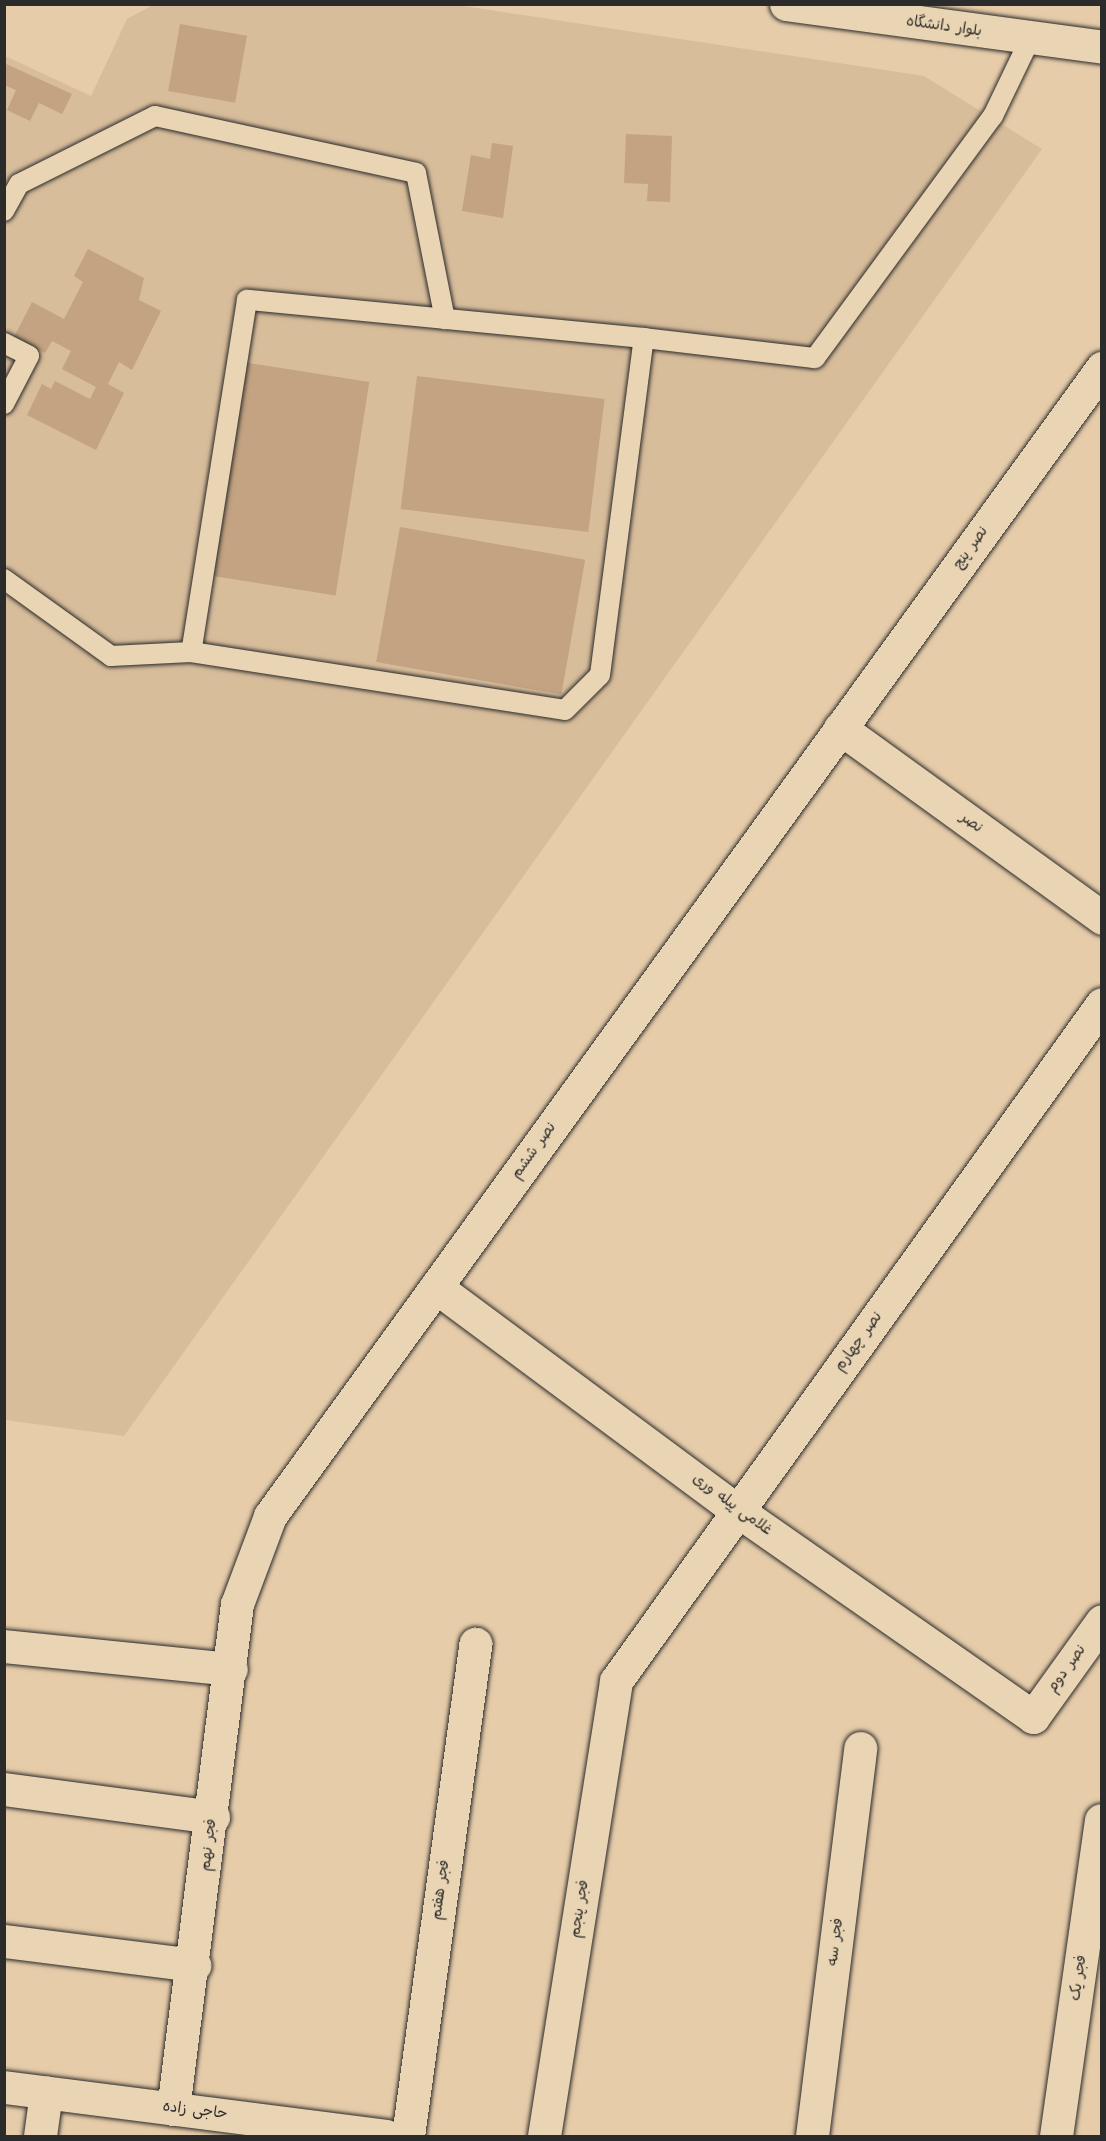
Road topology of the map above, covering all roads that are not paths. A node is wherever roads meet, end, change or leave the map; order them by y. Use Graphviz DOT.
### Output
graph roads {
  1 [pos="786,4"];
  2 [pos="1030,39"];
  3 [pos="1101,47"];
  4 [pos="4,211"];
  5 [pos="445,319"];
  6 [pos="644,338"];
  7 [pos="4,343"];
  8 [pos="1101,368"];
  9 [pos="4,405"];
  10 [pos="4,579"];
  11 [pos="191,652"];
  12 [pos="840,728"];
  13 [pos="1101,918"];
  14 [pos="1101,1004"];
  15 [pos="436,1287"];
  16 [pos="738,1511"];
  17 [pos="242,1580"];
  18 [pos="1101,1621"];
  19 [pos="475,1644"];
  20 [pos="4,1646"];
  21 [pos="231,1670"];
  22 [pos="616,1681"];
  23 [pos="1033,1718"];
  24 [pos="860,1748"];
  25 [pos="4,1789"];
  26 [pos="213,1817"];
  27 [pos="1101,1820"];
  28 [pos="4,1941"];
  29 [pos="194,1965"];
  30 [pos="4,2087"];
  31 [pos="46,2092"];
  32 [pos="172,2109"];
  33 [pos="301,2131"];
  34 [pos="40,2136"];
  35 [pos="386,2136"];
  36 [pos="408,2136"];
  37 [pos="544,2136"];
  38 [pos="812,2136"];
  39 [pos="1056,2136"];
  1 -- 2 [label="street, بلوار دانشگاه"];
  2 -- 3 [label="street, بلوار دانشگاه"];
  2 -- 6 [label="lane"];
  4 -- 5 [label="lane"];
  5 -- 6 [label="lane"];
  5 -- 11 [label="lane"];
  6 -- 11 [label="lane"];
  7 -- 9 [label="lane"];
  8 -- 12 [label="street, نصر پنج"];
  10 -- 11 [label="lane"];
  12 -- 13 [label="street, نصر"];
  12 -- 15 [label="street, نصر ششم"];
  14 -- 16 [label="street, نصر چهارم"];
  15 -- 16 [label="street, غلامی پیله وری"];
  15 -- 17 [label="street, نصر ششم"];
  16 -- 22 [label="street, نصر چهارم"];
  16 -- 23 [label="street, غلامی پیله وری"];
  17 -- 21 [label="street, فجر نهم"];
  18 -- 23 [label="street, نصر دوم"];
  19 -- 36 [label="street, فجر هفتم"];
  20 -- 21 [label="street"];
  21 -- 26 [label="street, فجر نهم"];
  22 -- 37 [label="street, فجر پنجم"];
  24 -- 38 [label="street, فجر سه"];
  25 -- 26 [label="street"];
  26 -- 29 [label="street, فجر نهم"];
  27 -- 39 [label="street, فجر یک"];
  28 -- 29 [label="street"];
  29 -- 32 [label="street, فجر نهم"];
  30 -- 31 [label="street, حاجی زاده"];
  31 -- 32 [label="street, حاجی زاده"];
  31 -- 34 [label="street"];
  32 -- 33 [label="street, حاجی زاده"];
  33 -- 35 [label="street, حاجی زاده"];
}
